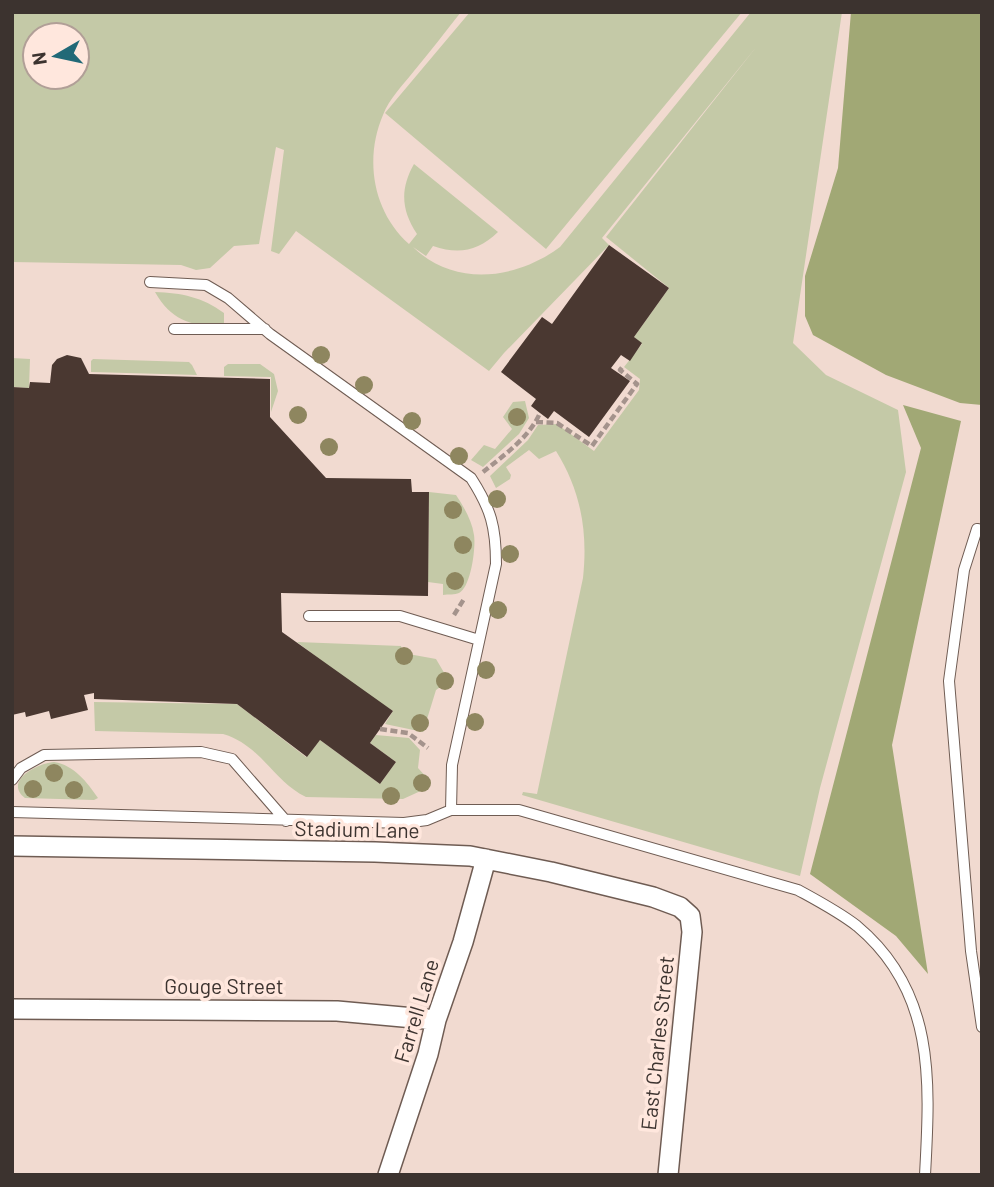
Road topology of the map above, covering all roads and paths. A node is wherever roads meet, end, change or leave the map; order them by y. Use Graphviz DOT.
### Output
graph roads {
  1 [pos="150,282"];
  2 [pos="174,329"];
  3 [pos="265,329"];
  4 [pos="624,365"];
  5 [pos="540,413"];
  6 [pos="536,422"];
  7 [pos="474,467"];
  8 [pos="483,473"];
  9 [pos="490,480"];
  10 [pos="982,530"];
  11 [pos="309,616"];
  12 [pos="479,640"];
  13 [pos="380,729"];
  14 [pos="428,748"];
  15 [pos="12,780"];
  16 [pos="451,810"];
  17 [pos="12,812"];
  18 [pos="286,821"];
  19 [pos="12,846"];
  20 [pos="486,859"];
  21 [pos="690,916"];
  22 [pos="12,1009"];
  23 [pos="436,1020"];
  24 [pos="982,1027"];
  25 [pos="388,1175"];
  26 [pos="668,1175"];
  27 [pos="925,1175"];
  1 -- 3 [label="lane"];
  2 -- 3 [label="lane"];
  3 -- 12 [label="lane"];
  4 -- 6 [label="path"];
  5 -- 6 [label="path"];
  6 -- 8 [label="path"];
  7 -- 8 [label="path"];
  8 -- 9 [label="path"];
  10 -- 24 [label="lane"];
  11 -- 12 [label="lane"];
  12 -- 16 [label="lane"];
  13 -- 14 [label="path"];
  15 -- 18 [label="lane"];
  16 -- 18 [label="lane"];
  16 -- 27 [label="lane"];
  17 -- 18 [label="lane"];
  19 -- 20 [label="street, Stadium Lane"];
  20 -- 21 [label="street, Stadium Lane"];
  20 -- 23 [label="street, Farrell Lane"];
  21 -- 26 [label="street, East Charles Street"];
  22 -- 23 [label="street, Gouge Street"];
  23 -- 25 [label="street, Farrell Lane"];
}
